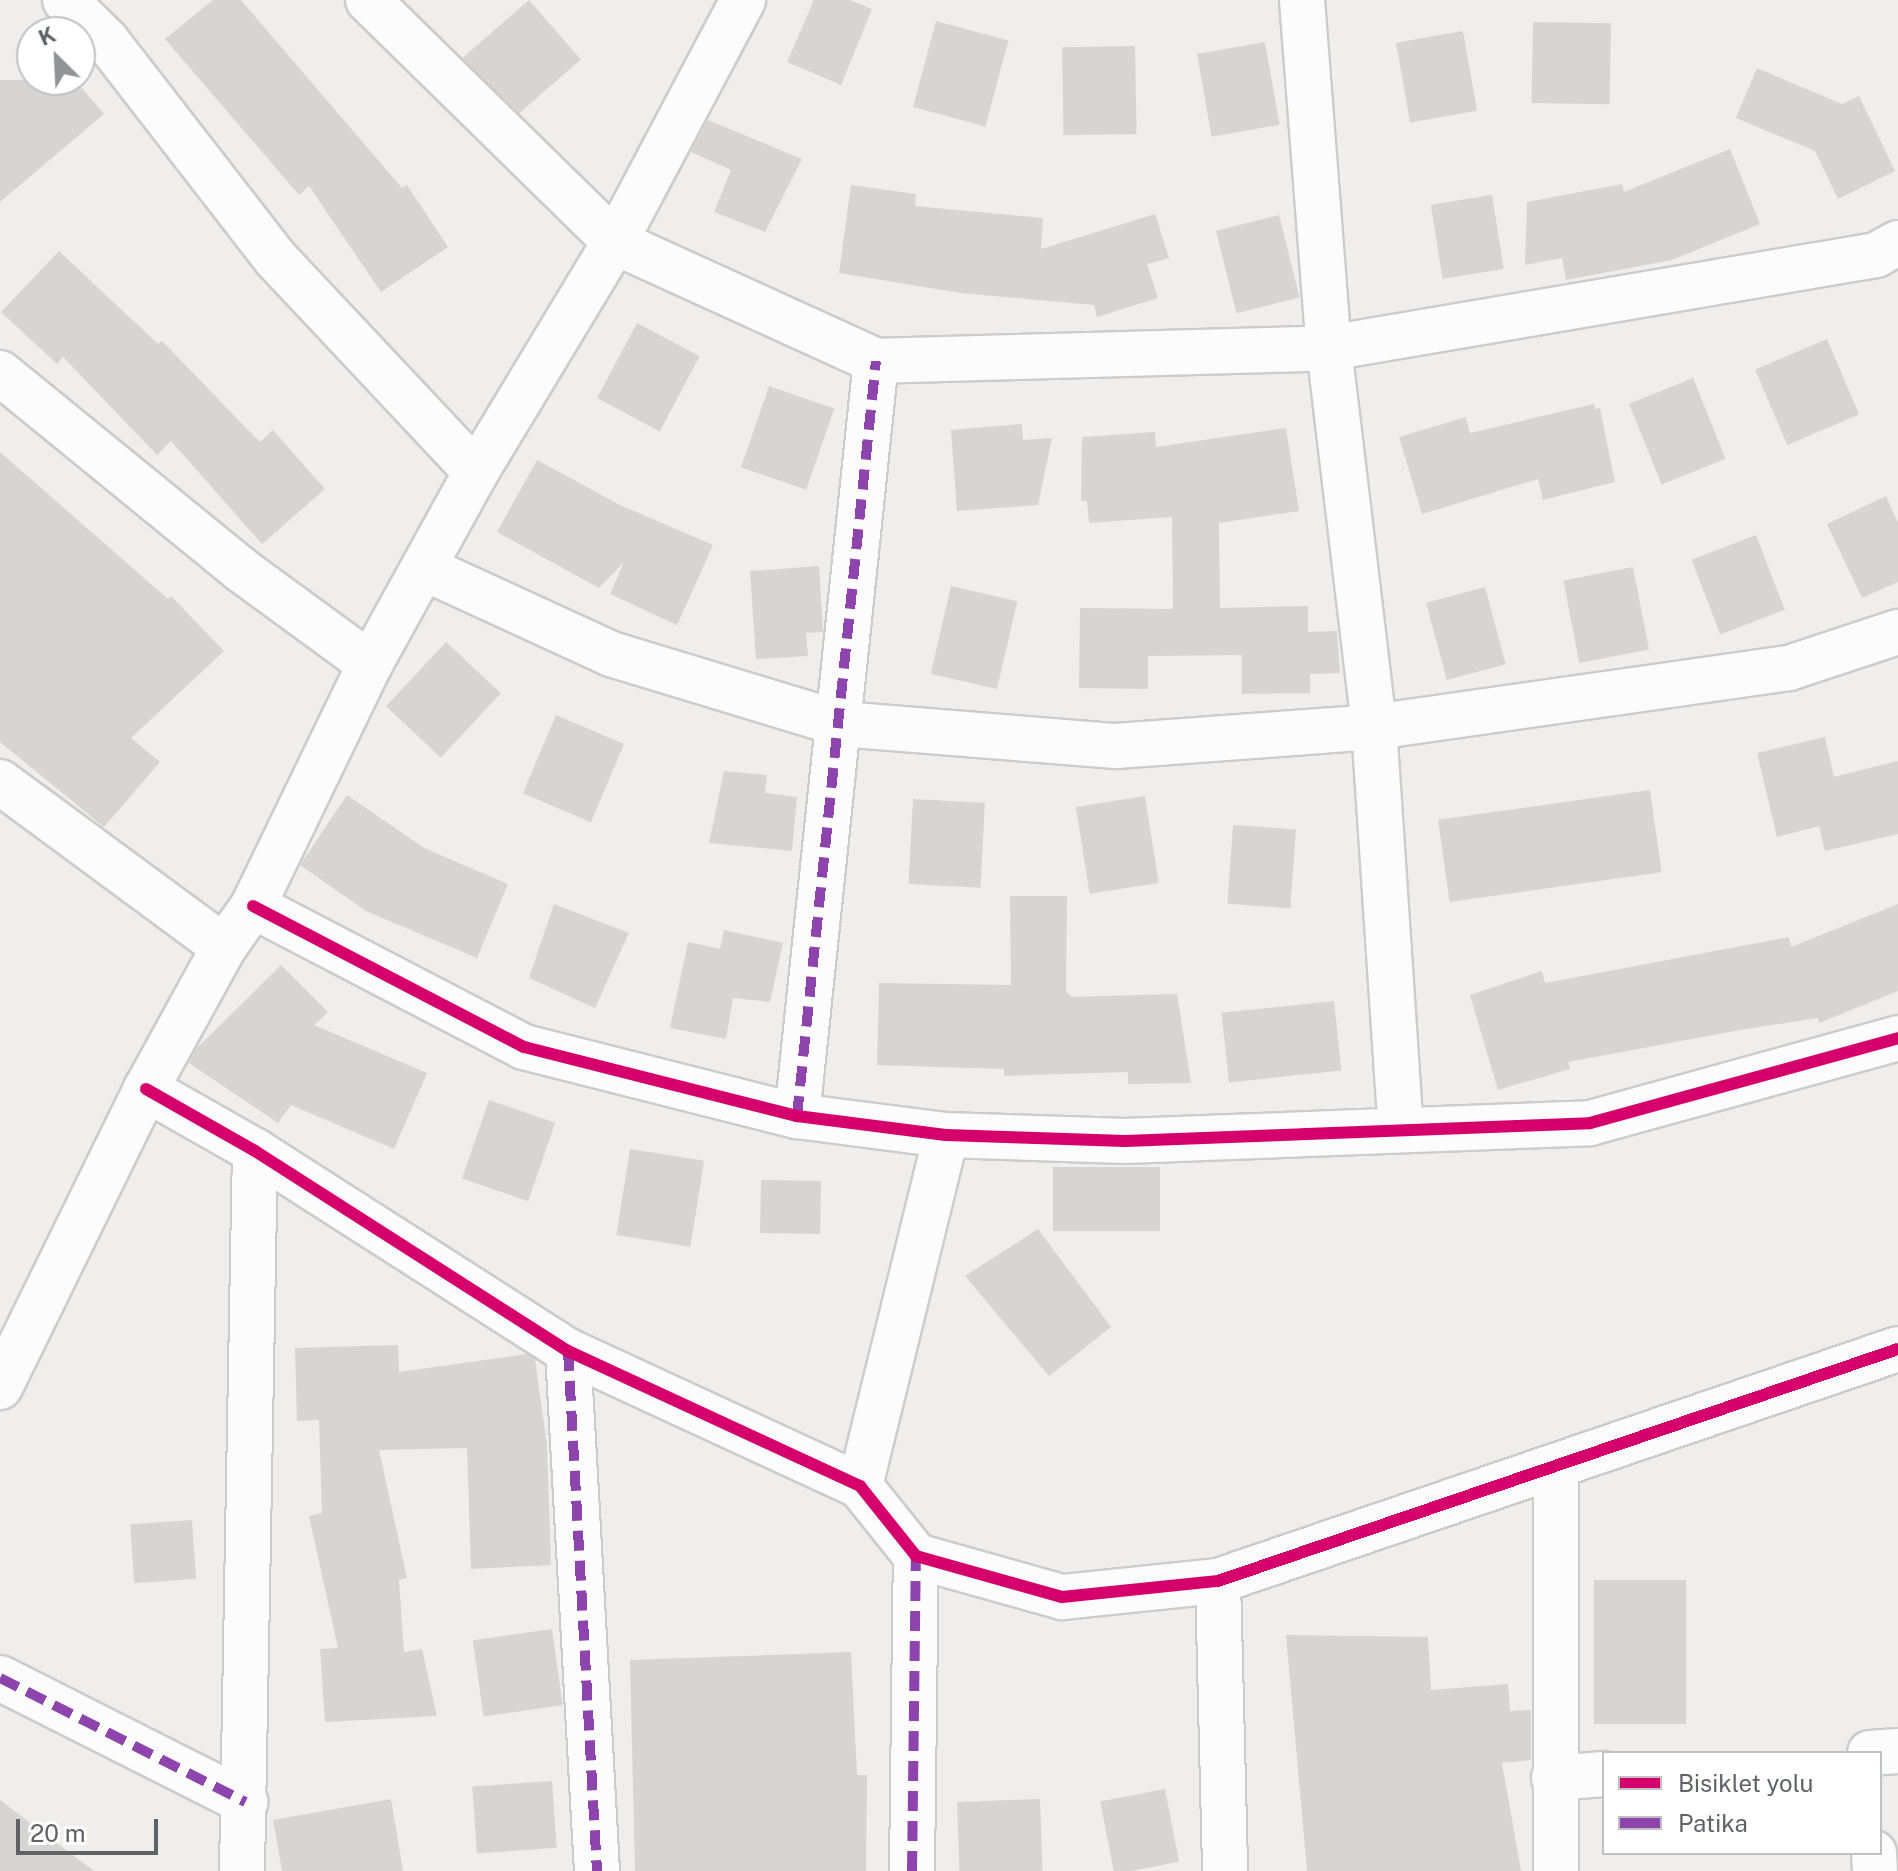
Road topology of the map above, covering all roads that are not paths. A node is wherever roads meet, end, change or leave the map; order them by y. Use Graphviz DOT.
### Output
graph roads {
  1 [pos="65,0"];
  2 [pos="368,0"];
  3 [pos="743,0"];
  4 [pos="1302,0"];
  5 [pos="615,242"];
  6 [pos="1898,243"];
  7 [pos="1329,348"];
  8 [pos="876,361"];
  9 [pos="0,373"];
  10 [pos="476,472"];
  11 [pos="424,568"];
  12 [pos="1898,632"];
  13 [pos="370,664"];
  14 [pos="841,724"];
  15 [pos="1374,727"];
  16 [pos="0,782"];
  17 [pos="253,906"];
  18 [pos="224,947"];
  19 [pos="1898,1038"];
  20 [pos="146,1089"];
  21 [pos="797,1116"];
  22 [pos="1401,1129"];
  23 [pos="946,1135"];
  24 [pos="255,1151"];
  25 [pos="1898,1349"];
  26 [pos="568,1351"];
  27 [pos="0,1387"];
  28 [pos="1556,1466"];
  29 [pos="860,1486"];
  30 [pos="916,1556"];
  31 [pos="1218,1581"];
  32 [pos="0,1678"];
  33 [pos="1602,1774"];
  34 [pos="1554,1778"];
  35 [pos="245,1802"];
  36 [pos="242,1871"];
  37 [pos="597,1871"];
  38 [pos="912,1871"];
  39 [pos="1225,1871"];
  40 [pos="1556,1871"];
  1 -- 10 [label="street"];
  2 -- 5 [label="street"];
  3 -- 5 [label="street"];
  4 -- 7 [label="street"];
  5 -- 8 [label="street"];
  5 -- 10 [label="street"];
  6 -- 7 [label="street"];
  7 -- 8 [label="street"];
  7 -- 15 [label="street"];
  8 -- 14 [label="street"];
  9 -- 13 [label="street"];
  10 -- 11 [label="street"];
  11 -- 13 [label="street"];
  11 -- 14 [label="street"];
  12 -- 15 [label="street"];
  13 -- 17 [label="street"];
  14 -- 15 [label="street"];
  14 -- 21 [label="street"];
  15 -- 22 [label="street"];
  16 -- 18 [label="street"];
  17 -- 18 [label="street"];
  17 -- 21 [label="street"];
  18 -- 20 [label="street"];
  19 -- 22 [label="street"];
  20 -- 24 [label="street"];
  20 -- 27 [label="street"];
  21 -- 23 [label="street"];
  22 -- 23 [label="street"];
  23 -- 29 [label="street"];
  24 -- 26 [label="street"];
  24 -- 35 [label="street"];
  25 -- 28 [label="street"];
  26 -- 29 [label="street"];
  26 -- 37 [label="street"];
  28 -- 31 [label="street"];
  28 -- 34 [label="street"];
  29 -- 30 [label="street"];
  30 -- 31 [label="street"];
  30 -- 38 [label="street"];
  31 -- 39 [label="street"];
  32 -- 35 [label="street"];
  33 -- 34 [label="street"];
  34 -- 40 [label="street"];
  35 -- 36 [label="street"];
}
